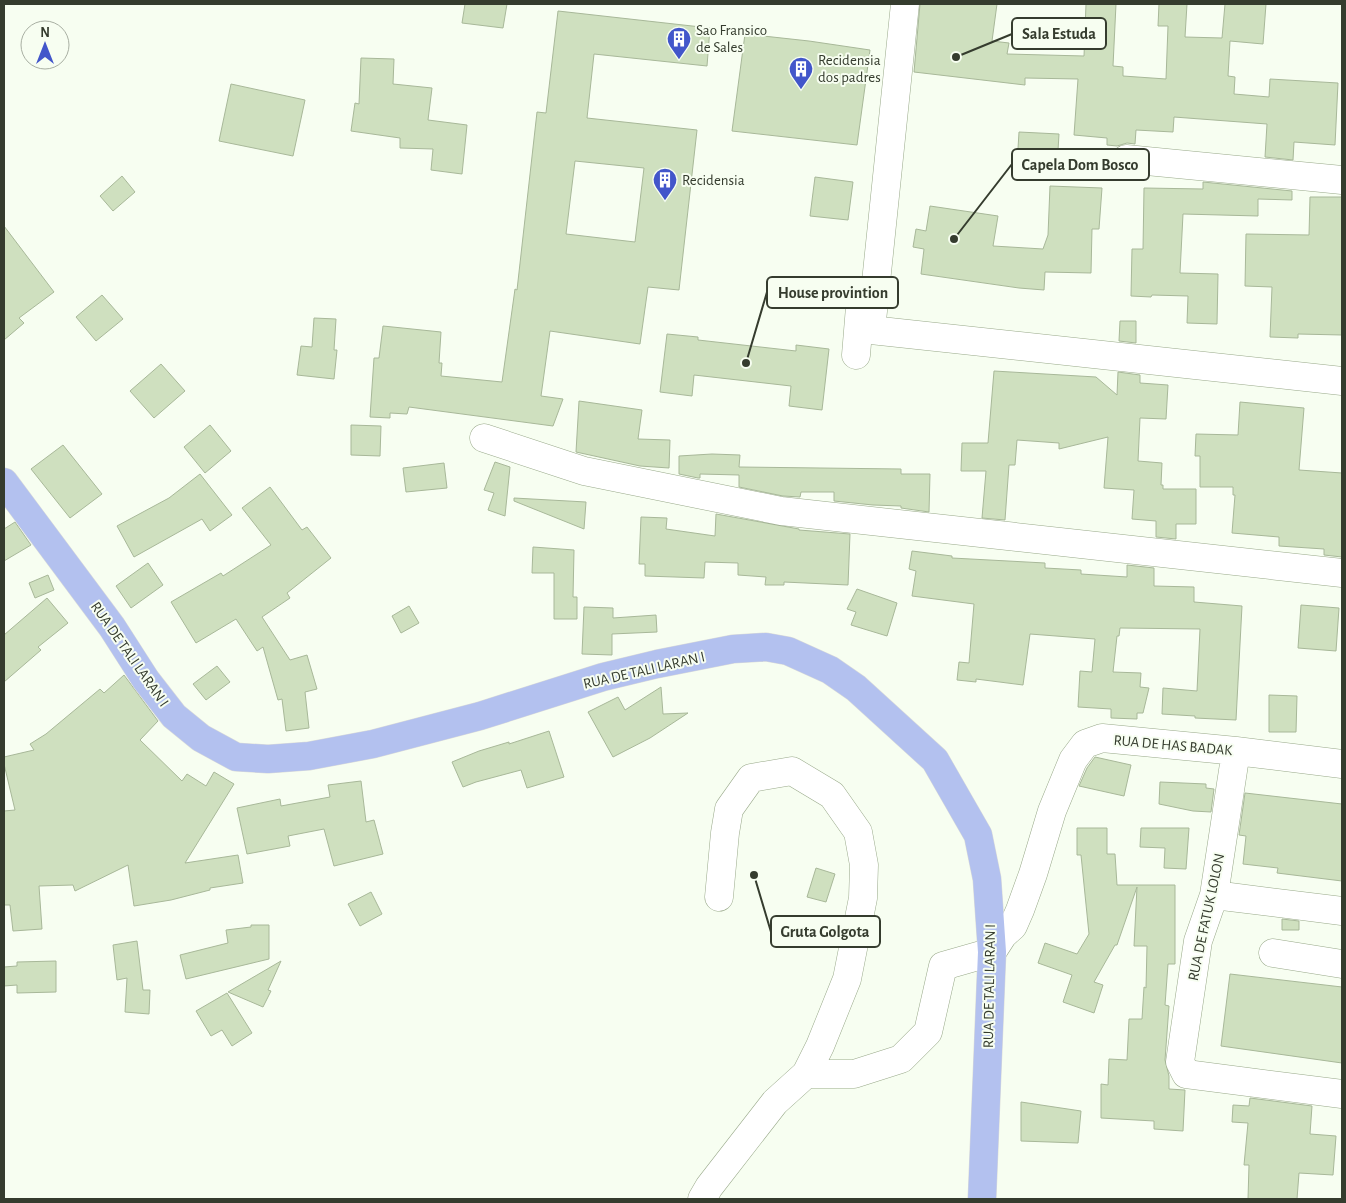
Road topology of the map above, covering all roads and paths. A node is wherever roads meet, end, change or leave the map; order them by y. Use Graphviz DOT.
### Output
graph roads {
  1 [pos="886,4"];
  2 [pos="905,4"];
  3 [pos="1126,159"];
  4 [pos="1342,180"];
  5 [pos="856,355"];
  6 [pos="1342,381"];
  7 [pos="484,438"];
  8 [pos="4,482"];
  9 [pos="1342,573"];
  10 [pos="1236,751"];
  11 [pos="1342,764"];
  12 [pos="1214,895"];
  13 [pos="719,897"];
  14 [pos="1342,911"];
  15 [pos="992,952"];
  16 [pos="1273,953"];
  17 [pos="1342,964"];
  18 [pos="806,1074"];
  19 [pos="1342,1094"];
  20 [pos="702,1199"];
  21 [pos="982,1199"];
  22 [pos="991,1199"];
  23 [pos="999,1199"];
  1 -- 5 [label="street"];
  2 -- 6 [label="street"];
  3 -- 4 [label="street"];
  7 -- 9 [label="street"];
  8 -- 15 [label="main road, RUA DE TALI LARAN I"];
  10 -- 11 [label="street, RUA DE HAS BADAK"];
  10 -- 12 [label="street, RUA DE FATUK LOLON"];
  10 -- 15 [label="street, RUA DE HAS BADAK"];
  12 -- 14 [label="street"];
  12 -- 19 [label="street, RUA DE FATUK LOLON"];
  13 -- 18 [label="street"];
  15 -- 18 [label="street"];
  15 -- 21 [label="main road, RUA DE TALI LARAN I"];
  16 -- 17 [label="street"];
  18 -- 20 [label="street"];
  22 -- 23 [label="street"];
}
